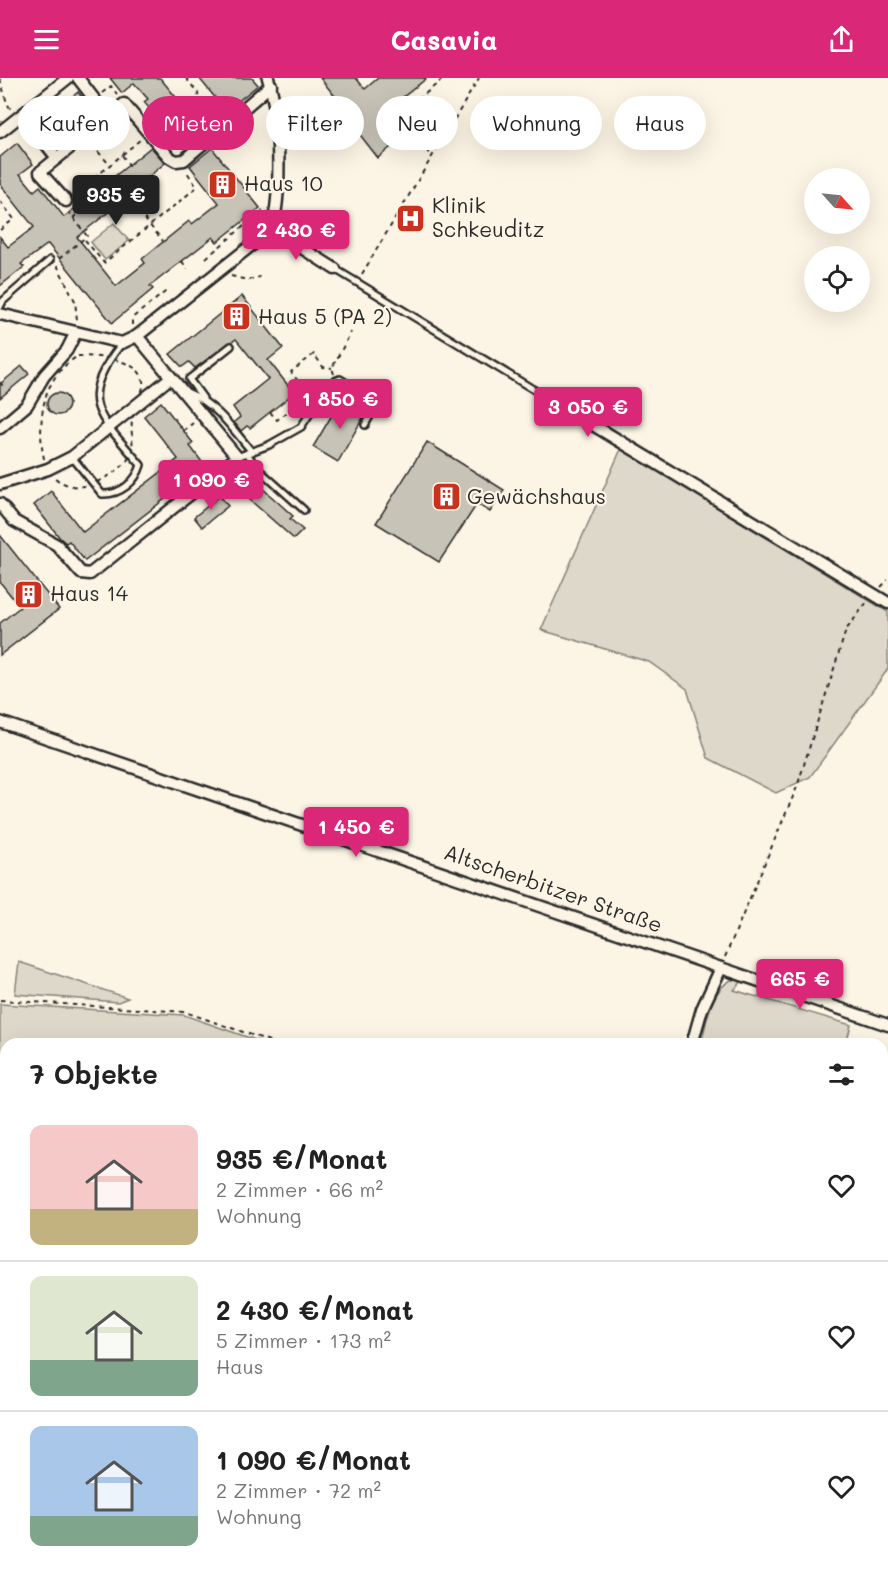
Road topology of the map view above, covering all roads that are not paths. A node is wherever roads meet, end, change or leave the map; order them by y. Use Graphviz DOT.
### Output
graph roads {
  1 [pos="68,78"];
  2 [pos="78,78"];
  3 [pos="270,81"];
  4 [pos="46,96"];
  5 [pos="92,96"];
  6 [pos="130,112"];
  7 [pos="18,118"];
  8 [pos="0,132"];
  9 [pos="50,150"];
  10 [pos="67,150"];
  11 [pos="57,158"];
  12 [pos="66,201"];
  13 [pos="272,230"];
  14 [pos="50,260"];
  15 [pos="335,269"];
  16 [pos="0,307"];
  17 [pos="0,314"];
  18 [pos="75,334"];
  19 [pos="130,339"];
  20 [pos="231,346"];
  21 [pos="170,378"];
  22 [pos="180,389"];
  23 [pos="204,399"];
  24 [pos="565,408"];
  25 [pos="365,424"];
  26 [pos="108,426"];
  27 [pos="0,428"];
  28 [pos="245,454"];
  29 [pos="72,457"];
  30 [pos="0,484"];
  31 [pos="0,504"];
  32 [pos="304,510"];
  33 [pos="888,603"];
  34 [pos="0,722"];
  35 [pos="721,968"];
  36 [pos="888,1024"];
  37 [pos="694,1038"];
  1 -- 4 [label="street"];
  2 -- 5 [label="street"];
  3 -- 6 [label="street"];
  3 -- 13 [label="street"];
  7 -- 8 [label="street"];
  9 -- 11 [label="street"];
  10 -- 11 [label="street"];
  11 -- 12 [label="street"];
  13 -- 15 [label="street"];
  13 -- 19 [label="street"];
  14 -- 16 [label="lane"];
  15 -- 24 [label="lane"];
  17 -- 18 [label="street"];
  18 -- 19 [label="street"];
  18 -- 27 [label="street"];
  19 -- 21 [label="street"];
  19 -- 26 [label="lane"];
  20 -- 23 [label="lane"];
  21 -- 22 [label="street"];
  21 -- 26 [label="street"];
  22 -- 23 [label="lane"];
  22 -- 28 [label="street"];
  23 -- 28 [label="lane"];
  24 -- 33 [label="street"];
  25 -- 28 [label="lane"];
  26 -- 29 [label="street"];
  26 -- 29 [label="lane"];
  28 -- 31 [label="street"];
  28 -- 32 [label="lane"];
  29 -- 30 [label="street"];
  34 -- 35 [label="street, Altscherbitzer Straße"];
  35 -- 36 [label="street, Altscherbitzer Straße"];
  35 -- 37 [label="street"];
}
